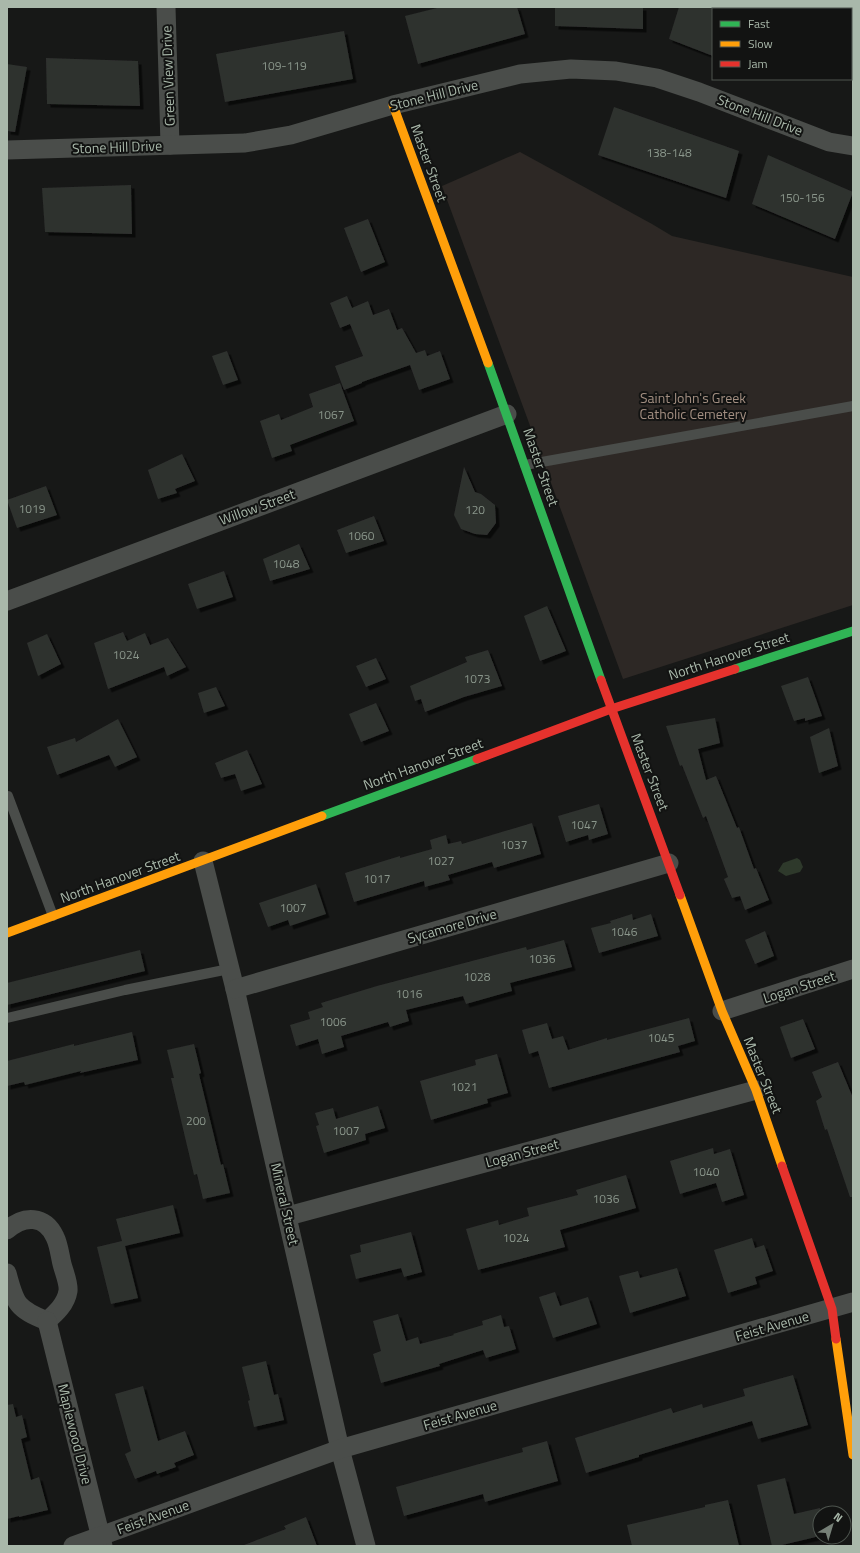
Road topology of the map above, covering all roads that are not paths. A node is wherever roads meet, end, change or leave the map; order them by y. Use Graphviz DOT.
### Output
graph roads {
  1 [pos="166,7"];
  2 [pos="393,105"];
  3 [pos="170,145"];
  4 [pos="853,146"];
  5 [pos="7,150"];
  6 [pos="853,406"];
  7 [pos="507,414"];
  8 [pos="525,465"];
  9 [pos="7,601"];
  10 [pos="853,631"];
  11 [pos="611,709"];
  12 [pos="7,796"];
  13 [pos="203,861"];
  14 [pos="669,863"];
  15 [pos="53,916"];
  16 [pos="7,933"];
  17 [pos="229,969"];
  18 [pos="853,969"];
  19 [pos="235,988"];
  20 [pos="722,1011"];
  21 [pos="7,1018"];
  22 [pos="756,1090"];
  23 [pos="288,1216"];
  24 [pos="7,1230"];
  25 [pos="7,1273"];
  26 [pos="853,1302"];
  27 [pos="832,1309"];
  28 [pos="47,1321"];
  29 [pos="340,1449"];
  30 [pos="853,1455"];
  31 [pos="102,1541"];
  32 [pos="73,1546"];
  33 [pos="366,1546"];
  1 -- 3 [label="street, Green View Drive"];
  2 -- 3 [label="street, Stone Hill Drive"];
  2 -- 4 [label="street, Stone Hill Drive"];
  2 -- 7 [label="street, Master Street"];
  3 -- 5 [label="street, Stone Hill Drive"];
  6 -- 8 [label="lane"];
  7 -- 8 [label="street, Master Street"];
  7 -- 9 [label="street, Willow Street"];
  8 -- 11 [label="street, Master Street"];
  10 -- 11 [label="street, North Hanover Street"];
  11 -- 13 [label="street, North Hanover Street"];
  11 -- 14 [label="street, Master Street"];
  12 -- 15 [label="lane"];
  13 -- 15 [label="street, North Hanover Street"];
  13 -- 17 [label="street, Mineral Street"];
  14 -- 19 [label="street, Sycamore Drive"];
  14 -- 20 [label="street, Master Street"];
  15 -- 16 [label="street, North Hanover Street"];
  17 -- 19 [label="street, Mineral Street"];
  17 -- 21 [label="lane"];
  18 -- 20 [label="street, Logan Street"];
  19 -- 23 [label="street, Mineral Street"];
  20 -- 22 [label="street, Master Street"];
  22 -- 23 [label="street, Logan Street"];
  22 -- 27 [label="street, Master Street"];
  23 -- 29 [label="street, Mineral Street"];
  24 -- 28 [label="street"];
  25 -- 28 [label="street"];
  26 -- 27 [label="street, Feist Avenue"];
  27 -- 29 [label="street, Feist Avenue"];
  27 -- 30 [label="street, Master Street"];
  28 -- 31 [label="street, Maplewood Drive"];
  29 -- 31 [label="street, Feist Avenue"];
  29 -- 33 [label="street, Mineral Street"];
  31 -- 32 [label="street, Feist Avenue"];
}
